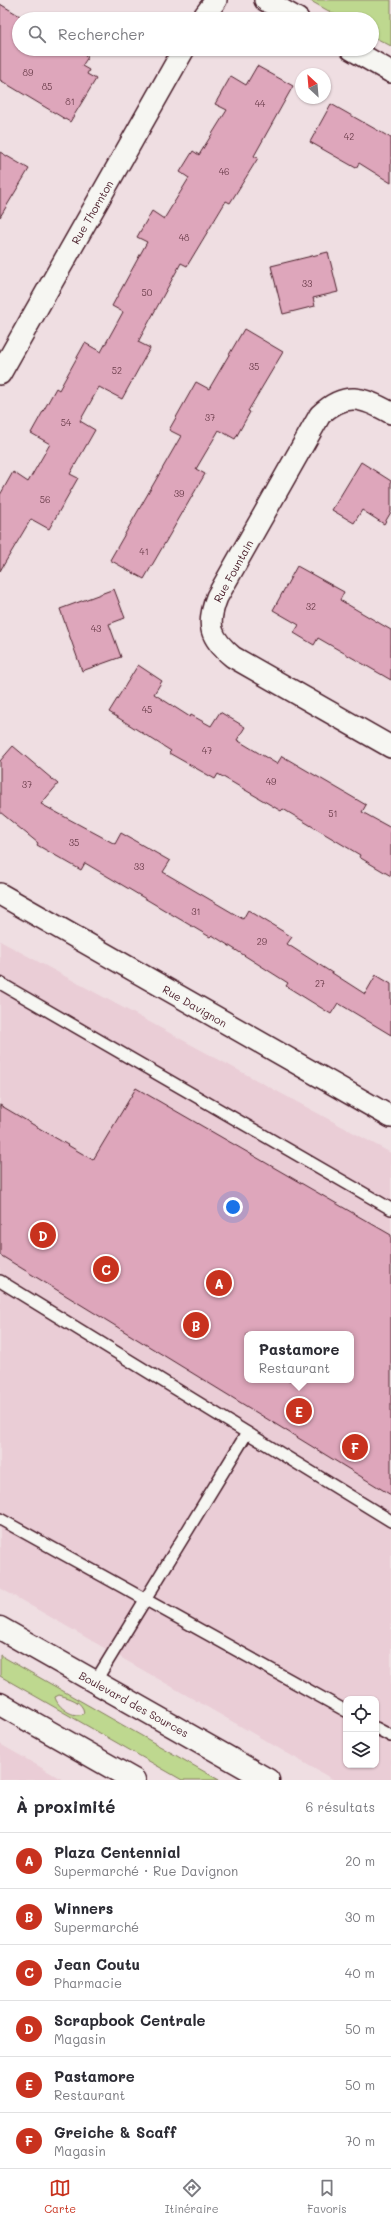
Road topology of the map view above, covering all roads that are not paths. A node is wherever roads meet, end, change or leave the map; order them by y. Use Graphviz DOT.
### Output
graph roads {
  1 [pos="216,0"];
  2 [pos="265,0"];
  3 [pos="207,12"];
  4 [pos="286,12"];
  5 [pos="180,56"];
  6 [pos="363,56"];
  7 [pos="391,72"];
  8 [pos="0,374"];
  9 [pos="391,413"];
  10 [pos="391,747"];
  11 [pos="0,894"];
  12 [pos="0,983"];
  13 [pos="391,1117"];
  14 [pos="391,1210"];
  15 [pos="0,1281"];
  16 [pos="247,1433"];
  17 [pos="0,1519"];
  18 [pos="391,1521"];
  19 [pos="144,1599"];
  20 [pos="0,1628"];
  21 [pos="95,1682"];
  22 [pos="0,1704"];
  23 [pos="343,1709"];
  24 [pos="379,1730"];
  25 [pos="391,1736"];
  26 [pos="134,1780"];
  27 [pos="268,1780"];
  1 -- 3 [label="street"];
  2 -- 4 [label="street"];
  5 -- 8 [label="street, Rue Thornton"];
  6 -- 7 [label="street"];
  9 -- 10 [label="street, Rue Fountain"];
  11 -- 13 [label="street, Rue Davignon"];
  12 -- 14 [label="lane"];
  15 -- 16 [label="lane"];
  16 -- 18 [label="lane"];
  16 -- 19 [label="lane"];
  17 -- 19 [label="lane"];
  19 -- 21 [label="lane"];
  19 -- 23 [label="lane"];
  20 -- 21 [label="main road, Boulevard des Sources"];
  21 -- 27 [label="main road, Boulevard des Sources"];
  22 -- 26 [label="main road"];
  24 -- 25 [label="lane"];
}
